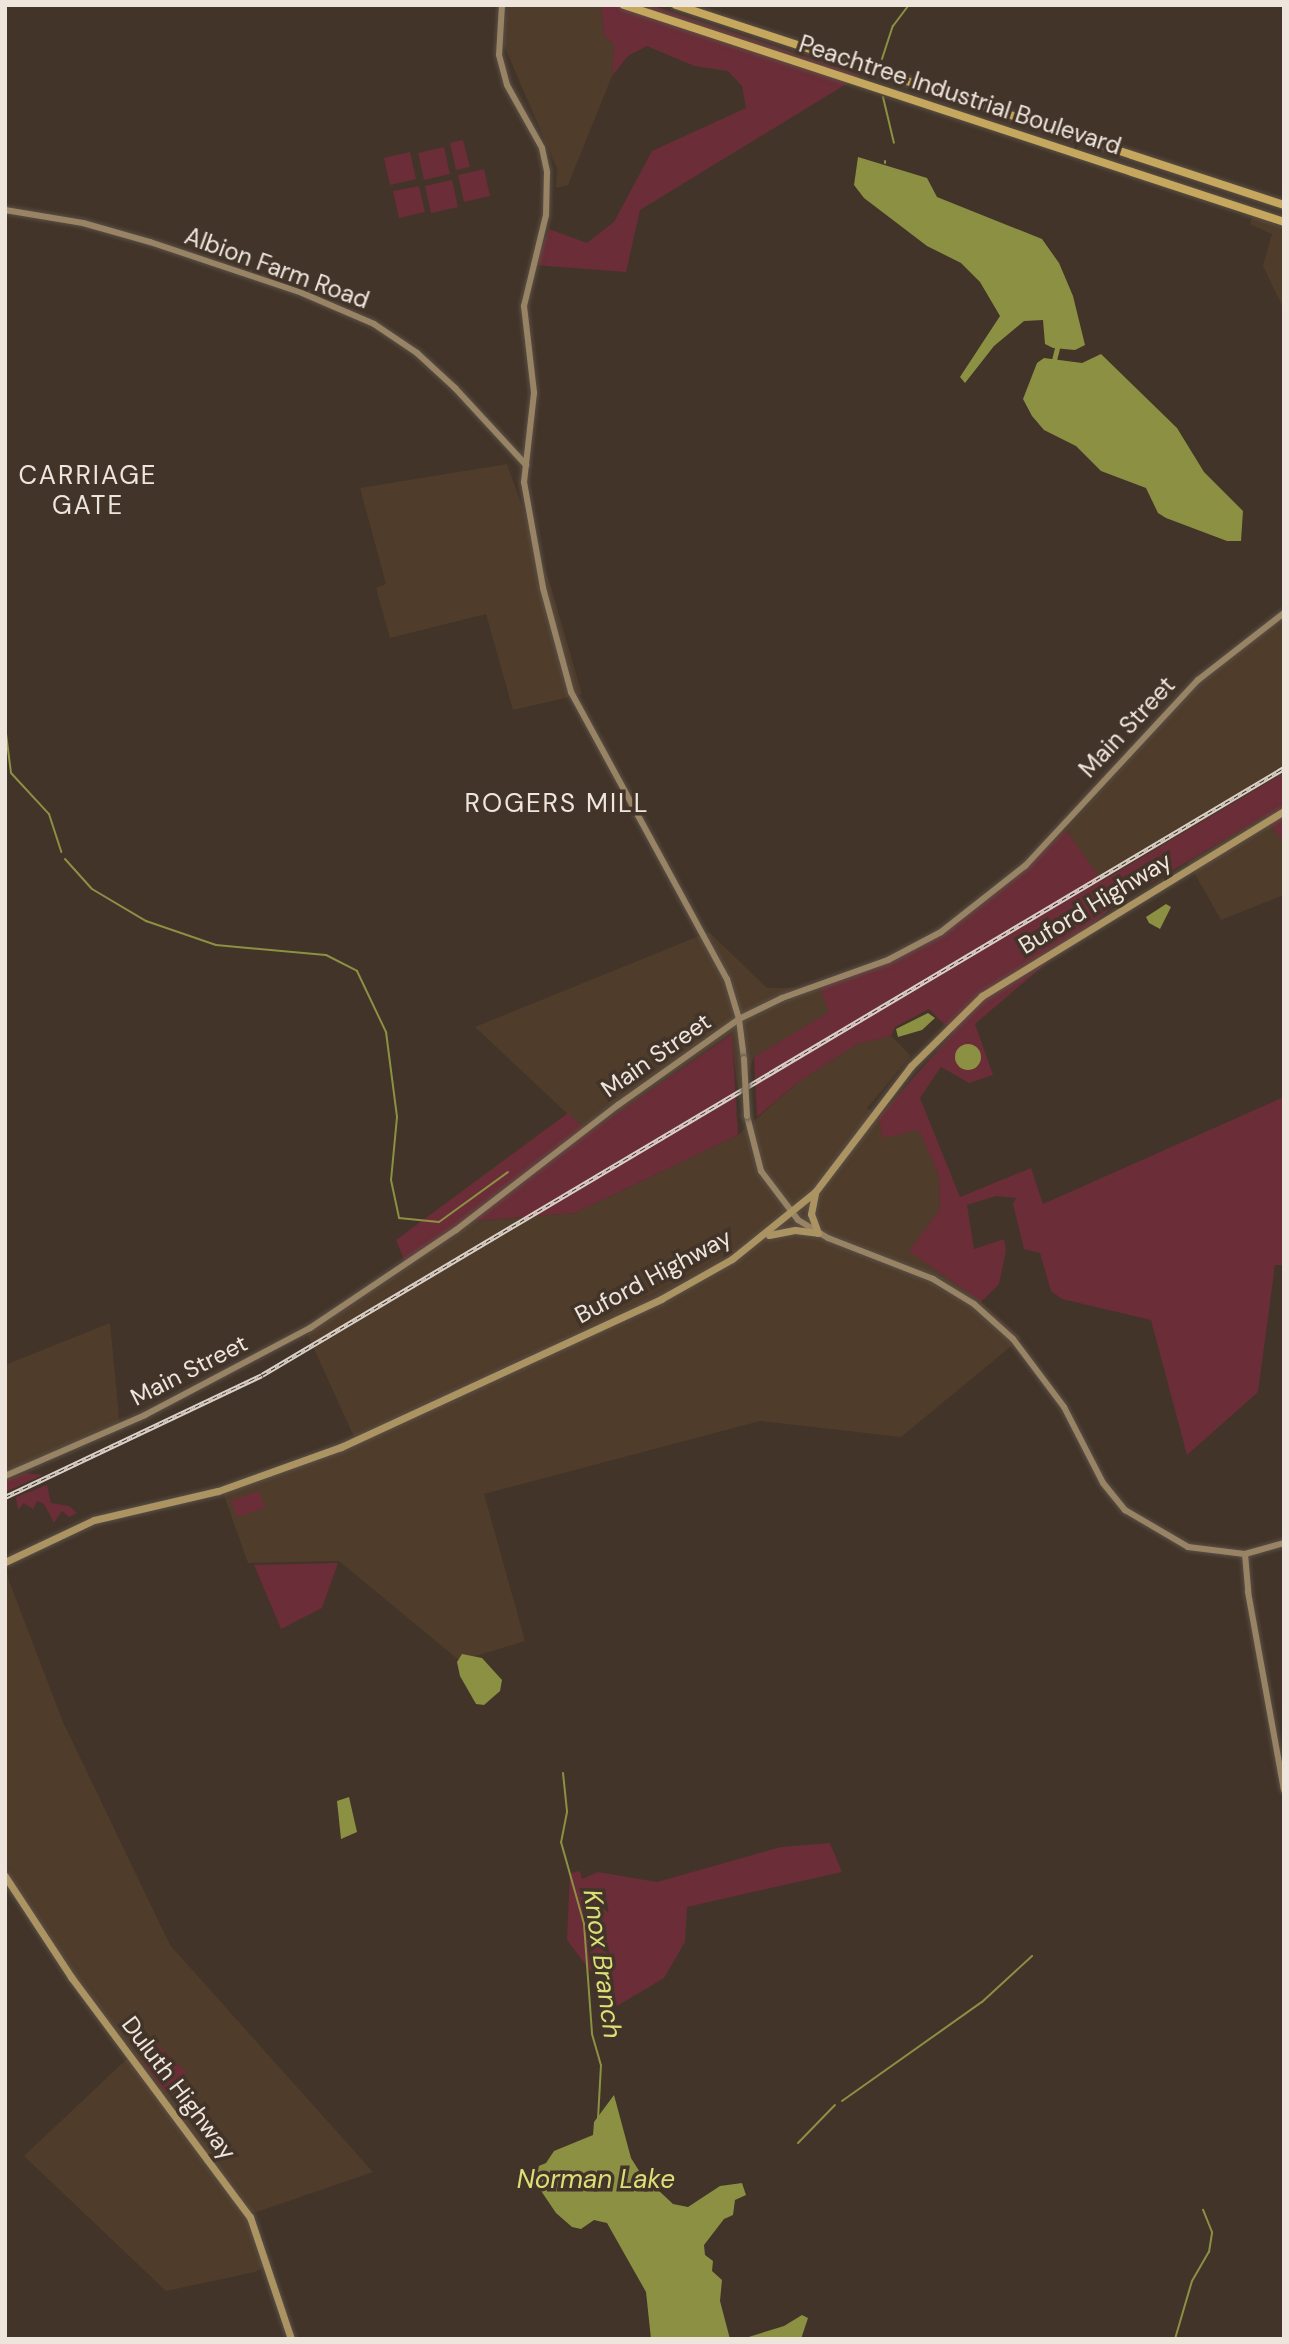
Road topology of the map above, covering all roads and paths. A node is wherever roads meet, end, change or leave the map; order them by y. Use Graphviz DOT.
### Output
graph roads {
  1 [pos="502,5"];
  2 [pos="624,5"];
  3 [pos="676,5"];
  4 [pos="1284,205"];
  5 [pos="5,210"];
  6 [pos="1284,222"];
  7 [pos="526,466"];
  8 [pos="1284,613"];
  9 [pos="1284,811"];
  10 [pos="739,1019"];
  11 [pos="815,1192"];
  12 [pos="791,1213"];
  13 [pos="818,1233"];
  14 [pos="762,1237"];
  15 [pos="5,1476"];
  16 [pos="1284,1543"];
  17 [pos="1245,1554"];
  18 [pos="5,1562"];
  19 [pos="1284,1790"];
  20 [pos="5,1876"];
  21 [pos="291,2339"];
  1 -- 7 [label="street"];
  2 -- 6 [label="highway, Peachtree Industrial Boulevard"];
  3 -- 4 [label="highway, Peachtree Industrial Boulevard"];
  5 -- 7 [label="street, Albion Farm Road"];
  7 -- 10 [label="street"];
  8 -- 10 [label="street, Main Street"];
  9 -- 11 [label="main road, Buford Highway"];
  10 -- 12 [label="street, bridge"];
  10 -- 15 [label="street, Main Street"];
  11 -- 12 [label="main road, Buford Highway"];
  11 -- 13 [label="main road"];
  12 -- 13 [label="street"];
  12 -- 14 [label="main road, Buford Highway"];
  13 -- 14 [label="main road"];
  13 -- 17 [label="street"];
  14 -- 18 [label="main road, Buford Highway"];
  16 -- 17 [label="street"];
  17 -- 19 [label="street"];
  20 -- 21 [label="main road, Duluth Highway"];
}
